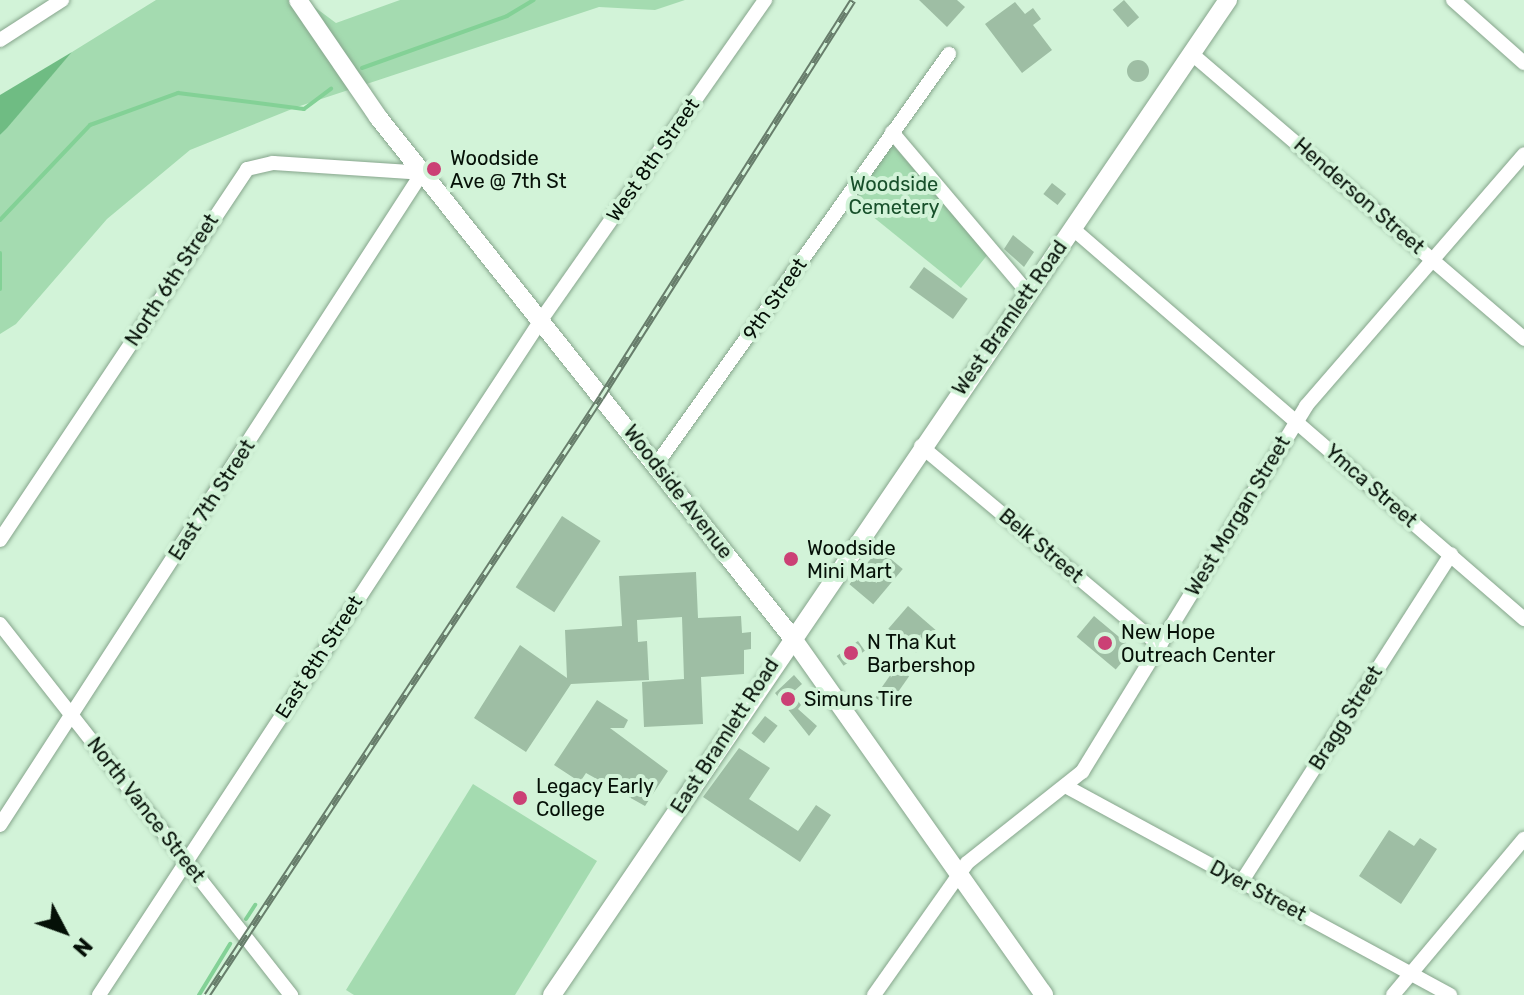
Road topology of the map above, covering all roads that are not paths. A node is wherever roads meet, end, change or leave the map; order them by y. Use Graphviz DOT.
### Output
graph roads {
  1 [pos="62,0"];
  2 [pos="298,0"];
  3 [pos="765,0"];
  4 [pos="1228,0"];
  5 [pos="1453,0"];
  6 [pos="0,40"];
  7 [pos="949,54"];
  8 [pos="1192,54"];
  9 [pos="1524,63"];
  10 [pos="892,132"];
  11 [pos="1524,154"];
  12 [pos="422,173"];
  13 [pos="1072,228"];
  14 [pos="1432,259"];
  15 [pos="1028,293"];
  16 [pos="541,320"];
  17 [pos="1524,339"];
  18 [pos="1296,422"];
  19 [pos="921,446"];
  20 [pos="656,465"];
  21 [pos="0,540"];
  22 [pos="1451,554"];
  23 [pos="1524,619"];
  24 [pos="0,624"];
  25 [pos="791,636"];
  26 [pos="1160,646"];
  27 [pos="72,716"];
  28 [pos="1067,787"];
  29 [pos="0,825"];
  30 [pos="1524,839"];
  31 [pos="185,860"];
  32 [pos="959,876"];
  33 [pos="1242,881"];
  34 [pos="1411,974"];
  35 [pos="99,995"];
  36 [pos="291,995"];
  37 [pos="552,995"];
  38 [pos="874,995"];
  39 [pos="1044,995"];
  40 [pos="1393,995"];
  41 [pos="1450,995"];
  1 -- 6 [label="street"];
  2 -- 12 [label="street, Woodside Avenue"];
  3 -- 16 [label="street, West 8th Street"];
  4 -- 8 [label="street, West Bramlett Road"];
  5 -- 9 [label="street"];
  7 -- 10 [label="street, 9th Street"];
  8 -- 13 [label="street, West Bramlett Road"];
  8 -- 14 [label="street, Henderson Street"];
  10 -- 15 [label="street"];
  10 -- 20 [label="street, 9th Street"];
  11 -- 14 [label="street, West Morgan Street"];
  12 -- 16 [label="street, Woodside Avenue"];
  12 -- 21 [label="street, North 6th Street"];
  12 -- 27 [label="street, East 7th Street"];
  13 -- 15 [label="street, West Bramlett Road"];
  13 -- 18 [label="street, Ymca Street"];
  14 -- 17 [label="street, Henderson Street"];
  14 -- 18 [label="street, West Morgan Street"];
  15 -- 19 [label="street, West Bramlett Road"];
  16 -- 20 [label="street, Woodside Avenue"];
  16 -- 31 [label="street, East 8th Street"];
  18 -- 22 [label="street, Ymca Street"];
  18 -- 26 [label="street, West Morgan Street"];
  19 -- 25 [label="street, West Bramlett Road"];
  19 -- 26 [label="street, Belk Street"];
  20 -- 25 [label="street, Woodside Avenue"];
  22 -- 23 [label="street, Ymca Street"];
  22 -- 33 [label="street, Bragg Street"];
  24 -- 27 [label="street, North Vance Street"];
  25 -- 32 [label="street, Woodside Avenue"];
  25 -- 37 [label="street, East Bramlett Road"];
  26 -- 28 [label="street, West Morgan Street"];
  27 -- 29 [label="street, East 7th Street"];
  27 -- 31 [label="street, North Vance Street"];
  28 -- 32 [label="street, West Morgan Street"];
  28 -- 33 [label="street, Dyer Street"];
  30 -- 34 [label="street"];
  31 -- 35 [label="street, East 8th Street"];
  31 -- 36 [label="street, North Vance Street"];
  32 -- 38 [label="street, West Morgan Street"];
  32 -- 39 [label="street, Woodside Avenue"];
  33 -- 34 [label="street, Dyer Street"];
  34 -- 40 [label="street"];
  34 -- 41 [label="street, Dyer Street"];
}
